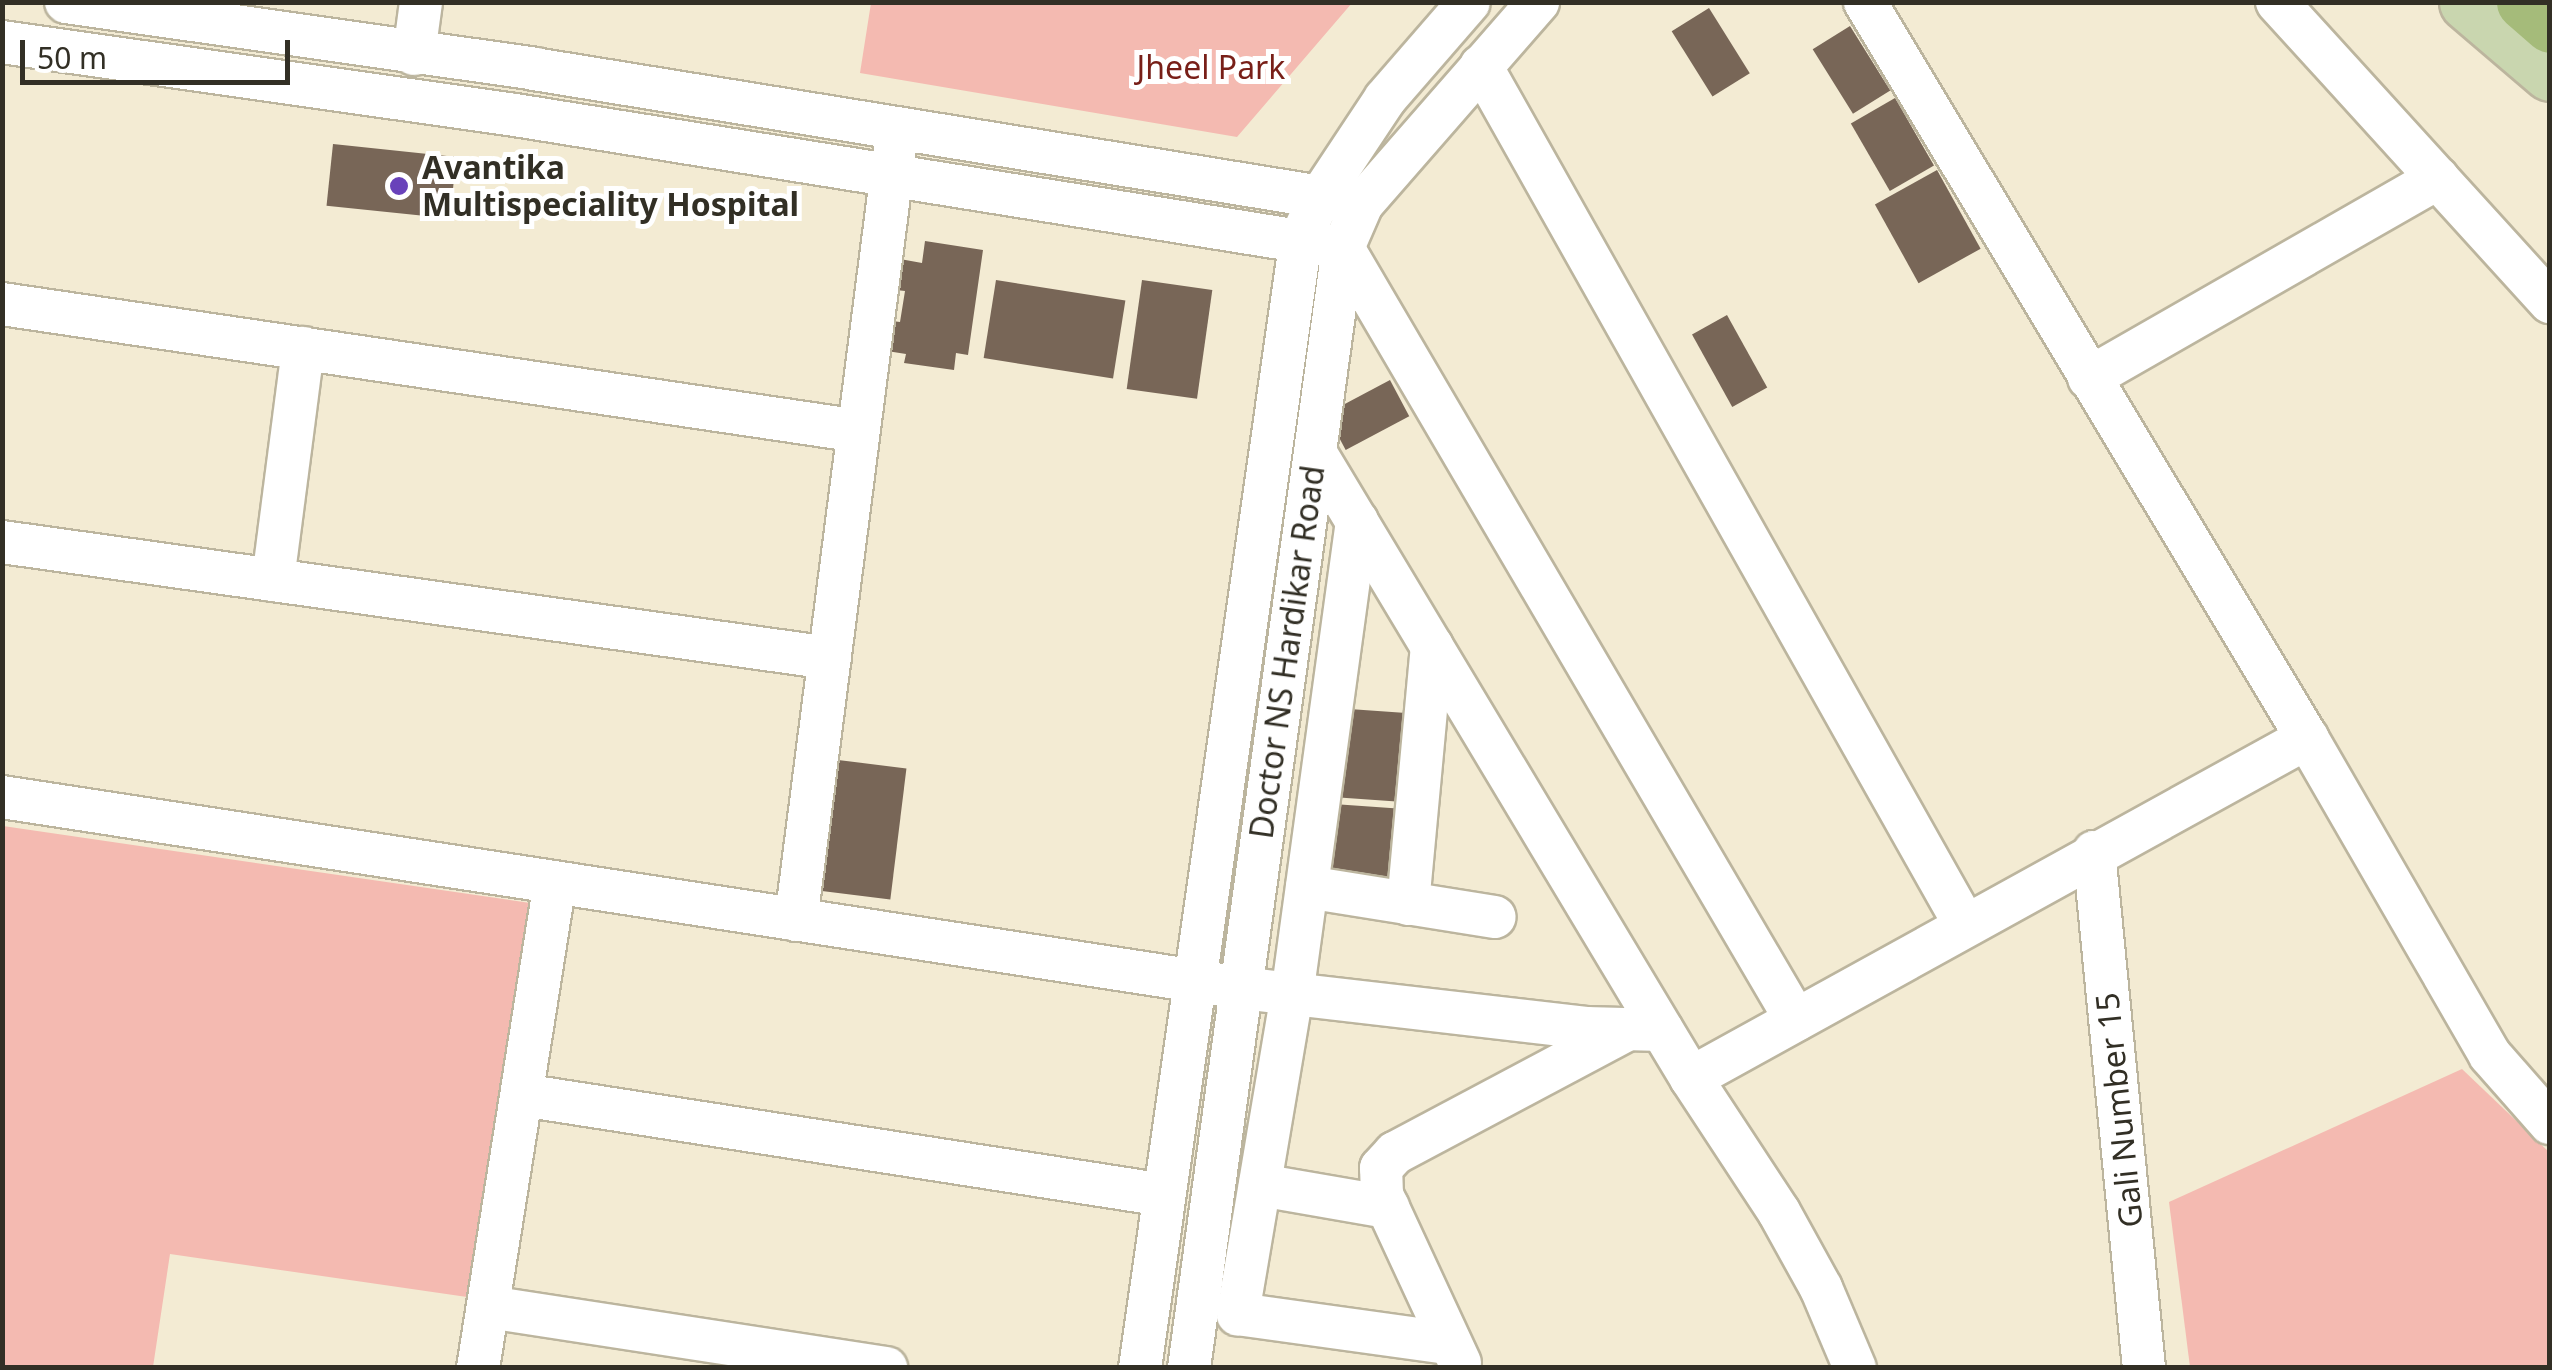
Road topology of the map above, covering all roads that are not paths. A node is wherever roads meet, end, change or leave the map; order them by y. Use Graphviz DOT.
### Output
graph roads {
  1 [pos="66,2"];
  2 [pos="421,2"];
  3 [pos="1468,2"];
  4 [pos="1538,2"];
  5 [pos="1865,2"];
  6 [pos="2278,2"];
  7 [pos="2467,2"];
  8 [pos="2524,2"];
  9 [pos="331,22"];
  10 [pos="2550,25"];
  11 [pos="2,42"];
  12 [pos="414,54"];
  13 [pos="1481,66"];
  14 [pos="2550,73"];
  15 [pos="322,88"];
  16 [pos="898,128"];
  17 [pos="892,174"];
  18 [pos="2438,178"];
  19 [pos="1320,197"];
  20 [pos="1362,204"];
  21 [pos="1301,238"];
  22 [pos="1343,248"];
  23 [pos="2550,302"];
  24 [pos="2,304"];
  25 [pos="303,348"];
  26 [pos="2089,378"];
  27 [pos="859,431"];
  28 [pos="1315,452"];
  29 [pos="1357,521"];
  30 [pos="2,542"];
  31 [pos="273,580"];
  32 [pos="1432,646"];
  33 [pos="830,658"];
  34 [pos="2307,738"];
  35 [pos="2,797"];
  36 [pos="2094,852"];
  37 [pos="555,882"];
  38 [pos="1307,887"];
  39 [pos="1408,904"];
  40 [pos="1495,918"];
  41 [pos="796,920"];
  42 [pos="1965,925"];
  43 [pos="1194,981"];
  44 [pos="1241,988"];
  45 [pos="1292,994"];
  46 [pos="1796,1020"];
  47 [pos="1644,1030"];
  48 [pos="1691,1078"];
  49 [pos="522,1095"];
  50 [pos="2550,1123"];
  51 [pos="1260,1185"];
  52 [pos="1164,1195"];
  53 [pos="1388,1207"];
  54 [pos="488,1308"];
  55 [pos="1457,1360"];
  56 [pos="478,1368"];
  57 [pos="886,1368"];
  58 [pos="1140,1368"];
  59 [pos="1188,1368"];
  60 [pos="1855,1368"];
  61 [pos="2144,1368"];
  1 -- 9 [label="street"];
  2 -- 12 [label="street"];
  3 -- 19 [label="street, Doctor NS Hardikar Road"];
  4 -- 13 [label="street, Doctor NS Hardikar Road"];
  5 -- 26 [label="street"];
  6 -- 18 [label="street"];
  7 -- 14 [label="main road"];
  8 -- 10 [label="highway"];
  9 -- 12 [label="street"];
  9 -- 15 [label="street"];
  11 -- 15 [label="street"];
  12 -- 16 [label="street"];
  13 -- 20 [label="street, Doctor NS Hardikar Road"];
  13 -- 42 [label="street"];
  15 -- 17 [label="street"];
  16 -- 17 [label="street"];
  16 -- 19 [label="street"];
  17 -- 21 [label="street"];
  17 -- 27 [label="street"];
  18 -- 23 [label="street"];
  18 -- 26 [label="street"];
  19 -- 20 [label="street"];
  19 -- 21 [label="street, Doctor NS Hardikar Road"];
  20 -- 22 [label="street, Doctor NS Hardikar Road"];
  21 -- 22 [label="street"];
  21 -- 43 [label="street, Doctor NS Hardikar Road"];
  22 -- 28 [label="street, Doctor NS Hardikar Road"];
  22 -- 46 [label="street"];
  24 -- 25 [label="street"];
  25 -- 27 [label="street"];
  25 -- 31 [label="street"];
  26 -- 34 [label="street"];
  27 -- 33 [label="street"];
  28 -- 29 [label="street"];
  28 -- 44 [label="street, Doctor NS Hardikar Road"];
  29 -- 32 [label="street"];
  29 -- 38 [label="street"];
  30 -- 31 [label="street"];
  31 -- 33 [label="street"];
  32 -- 39 [label="street"];
  32 -- 47 [label="street"];
  33 -- 41 [label="street"];
  34 -- 36 [label="street"];
  34 -- 50 [label="street"];
  35 -- 37 [label="street"];
  36 -- 42 [label="street"];
  36 -- 61 [label="street, Gali Number 15"];
  37 -- 41 [label="street"];
  37 -- 49 [label="street"];
  38 -- 39 [label="street"];
  38 -- 45 [label="street"];
  39 -- 40 [label="street"];
  41 -- 43 [label="street"];
  42 -- 46 [label="street"];
  43 -- 44 [label="street"];
  43 -- 52 [label="street, Doctor NS Hardikar Road"];
  44 -- 45 [label="street"];
  44 -- 59 [label="street, Doctor NS Hardikar Road"];
  45 -- 47 [label="street"];
  45 -- 51 [label="street"];
  46 -- 48 [label="street"];
  47 -- 48 [label="street"];
  47 -- 53 [label="street"];
  48 -- 60 [label="street"];
  49 -- 52 [label="street"];
  49 -- 54 [label="street"];
  51 -- 53 [label="street"];
  51 -- 55 [label="street"];
  52 -- 58 [label="street, Doctor NS Hardikar Road"];
  53 -- 55 [label="street"];
  54 -- 56 [label="street"];
  54 -- 57 [label="street"];
}
